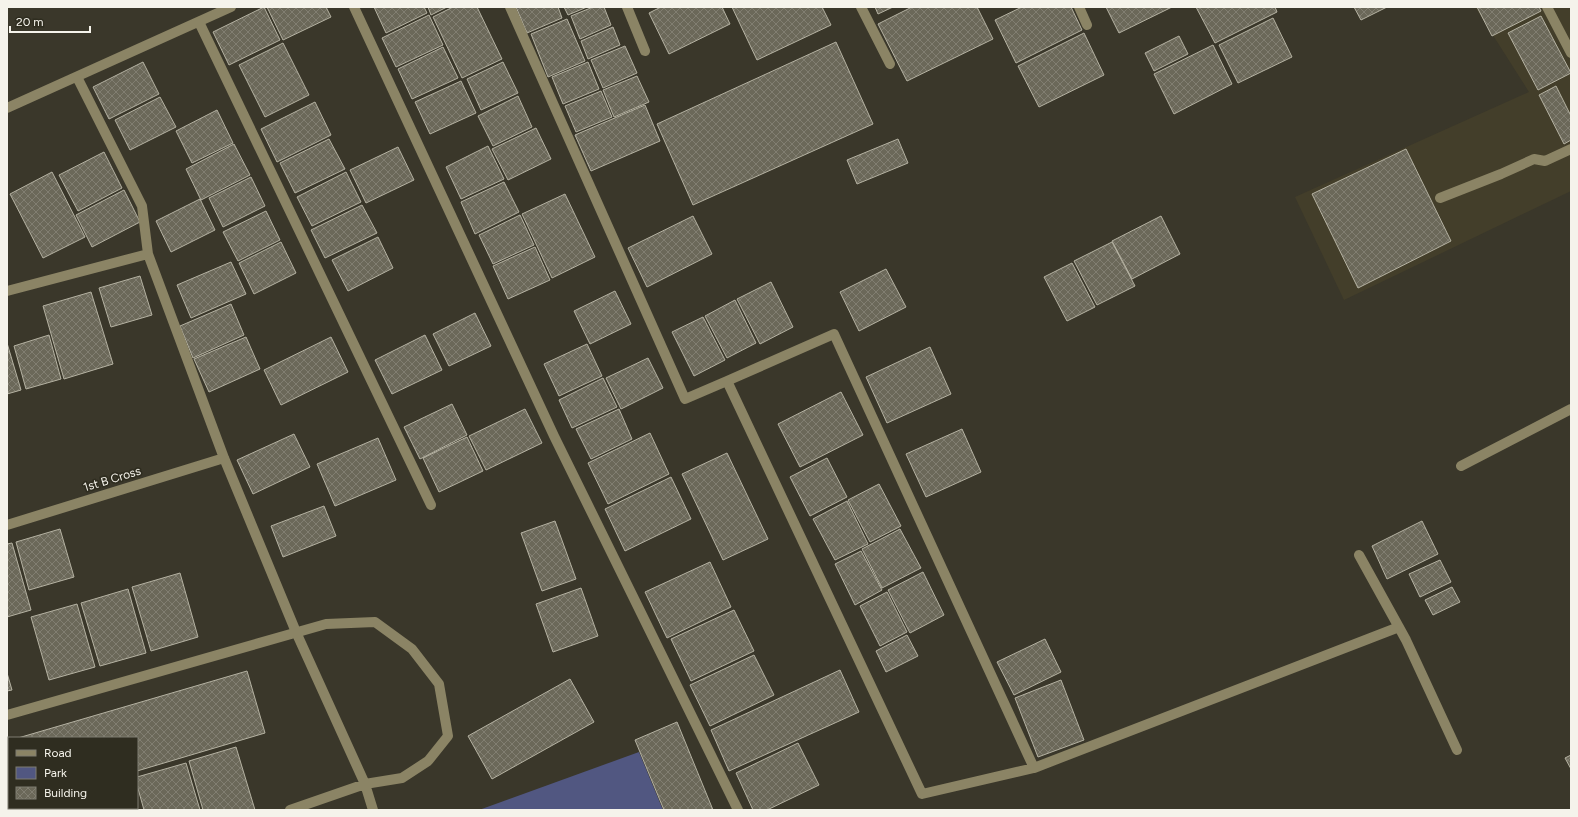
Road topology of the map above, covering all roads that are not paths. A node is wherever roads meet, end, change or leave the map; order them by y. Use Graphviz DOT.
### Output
graph roads {
  1 [pos="231,7"];
  2 [pos="354,7"];
  3 [pos="510,7"];
  4 [pos="627,7"];
  5 [pos="861,7"];
  6 [pos="1079,7"];
  7 [pos="1548,7"];
  8 [pos="199,22"];
  9 [pos="1087,25"];
  10 [pos="645,51"];
  11 [pos="1571,54"];
  12 [pos="890,64"];
  13 [pos="78,77"];
  14 [pos="7,108"];
  15 [pos="1571,149"];
  16 [pos="1440,198"];
  17 [pos="148,254"];
  18 [pos="7,292"];
  19 [pos="727,381"];
  20 [pos="1571,409"];
  21 [pos="224,458"];
  22 [pos="1461,466"];
  23 [pos="431,505"];
  24 [pos="7,525"];
  25 [pos="1359,555"];
  26 [pos="1399,627"];
  27 [pos="296,632"];
  28 [pos="7,715"];
  29 [pos="1457,750"];
  30 [pos="1034,768"];
  31 [pos="365,784"];
  32 [pos="290,810"];
  33 [pos="373,810"];
  34 [pos="738,810"];
  1 -- 8 [label="street"];
  2 -- 34 [label="street"];
  3 -- 19 [label="street"];
  4 -- 10 [label="street"];
  5 -- 12 [label="street"];
  6 -- 9 [label="street"];
  7 -- 11 [label="street"];
  8 -- 13 [label="street"];
  8 -- 23 [label="street"];
  13 -- 14 [label="street"];
  13 -- 17 [label="street"];
  15 -- 16 [label="street"];
  17 -- 18 [label="street"];
  17 -- 21 [label="street"];
  19 -- 30 [label="street"];
  19 -- 30 [label="street"];
  20 -- 22 [label="street"];
  21 -- 24 [label="street, 1st B Cross"];
  21 -- 27 [label="street"];
  25 -- 26 [label="street"];
  26 -- 29 [label="street"];
  26 -- 30 [label="street"];
  27 -- 28 [label="street"];
  27 -- 31 [label="street"];
  27 -- 31 [label="street"];
  31 -- 32 [label="street"];
  31 -- 33 [label="street"];
}
